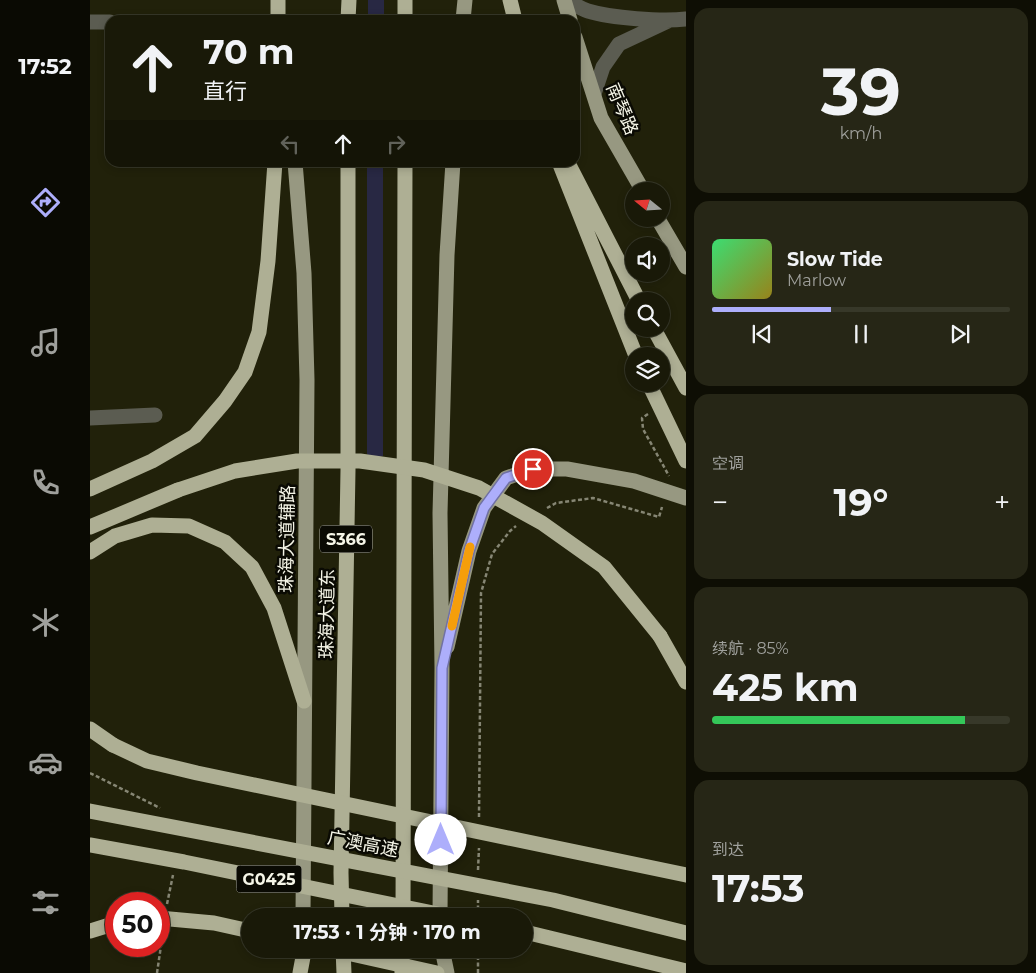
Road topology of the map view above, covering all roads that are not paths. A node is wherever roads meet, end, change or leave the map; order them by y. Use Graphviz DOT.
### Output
graph roads {
  1 [pos="278,0"];
  2 [pos="348,0"];
  3 [pos="405,0"];
  4 [pos="465,0"];
  5 [pos="510,0"];
  6 [pos="566,0"];
  7 [pos="279,15"];
  8 [pos="348,15"];
  9 [pos="405,15"];
  10 [pos="464,15"];
  11 [pos="514,15"];
  12 [pos="569,15"];
  13 [pos="686,19"];
  14 [pos="670,21"];
  15 [pos="90,22"];
  16 [pos="105,22"];
  17 [pos="580,52"];
  18 [pos="594,94"];
  19 [pos="275,167"];
  20 [pos="295,167"];
  21 [pos="348,167"];
  22 [pos="404,167"];
  23 [pos="453,167"];
  24 [pos="561,167"];
  25 [pos="571,167"];
  26 [pos="637,182"];
  27 [pos="663,228"];
  28 [pos="686,268"];
  29 [pos="634,292"];
  30 [pos="658,337"];
  31 [pos="632,347"];
  32 [pos="686,388"];
  33 [pos="653,392"];
  34 [pos="155,415"];
  35 [pos="90,418"];
  36 [pos="686,461"];
  37 [pos="90,489"];
  38 [pos="686,498"];
  39 [pos="90,527"];
  40 [pos="90,552"];
  41 [pos="442,668"];
  42 [pos="686,682"];
  43 [pos="304,700"];
  44 [pos="90,729"];
  45 [pos="90,811"];
  46 [pos="90,846"];
  47 [pos="686,875"];
  48 [pos="303,908"];
  49 [pos="342,908"];
  50 [pos="402,908"];
  51 [pos="409,908"];
  52 [pos="440,908"];
  53 [pos="170,919"];
  54 [pos="105,926"];
  55 [pos="241,929"];
  56 [pos="90,931"];
  57 [pos="686,933"];
  58 [pos="533,934"];
  59 [pos="303,958"];
  60 [pos="343,958"];
  61 [pos="370,958"];
  62 [pos="402,958"];
  63 [pos="440,958"];
  64 [pos="443,958"];
  65 [pos="686,971"];
  66 [pos="302,973"];
  67 [pos="344,973"];
  68 [pos="402,973"];
  69 [pos="439,973"];
  70 [pos="447,973"];
  1 -- 7 [label="highway"];
  2 -- 8 [label="highway"];
  3 -- 9 [label="highway"];
  4 -- 10 [label="main road"];
  5 -- 11 [label="highway"];
  6 -- 12 [label="main road"];
  6 -- 14 [label="street"];
  13 -- 14 [label="street"];
  14 -- 18 [label="street"];
  15 -- 16 [label="street"];
  17 -- 18 [label="main road, 南琴路"];
  18 -- 26 [label="main road, 南琴路"];
  19 -- 37 [label="highway"];
  20 -- 43 [label="main road, 珠海大道辅路"];
  21 -- 49 [label="highway, 珠海大道东 / S366"];
  22 -- 50 [label="highway"];
  23 -- 41 [label="main road"];
  24 -- 31 [label="highway"];
  25 -- 29 [label="highway"];
  27 -- 28 [label="main road"];
  30 -- 32 [label="highway"];
  33 -- 36 [label="highway, bridge"];
  34 -- 35 [label="street"];
  38 -- 41 [label="main road"];
  39 -- 42 [label="highway, bridge"];
  40 -- 43 [label="highway"];
  41 -- 52 [label="main road"];
  43 -- 48 [label="main road, 珠海大道辅路"];
  44 -- 47 [label="highway, bridge"];
  45 -- 57 [label="highway, 广澳高速 / G0425, bridge"];
  46 -- 51 [label="highway, G0425, bridge"];
  53 -- 55 [label="highway, bridge"];
  54 -- 56 [label="highway"];
  58 -- 65 [label="highway"];
  59 -- 66 [label="highway"];
  60 -- 67 [label="highway"];
  61 -- 69 [label="highway, bridge"];
  62 -- 68 [label="highway"];
  63 -- 69 [label="main road"];
  64 -- 70 [label="main road"];
}
